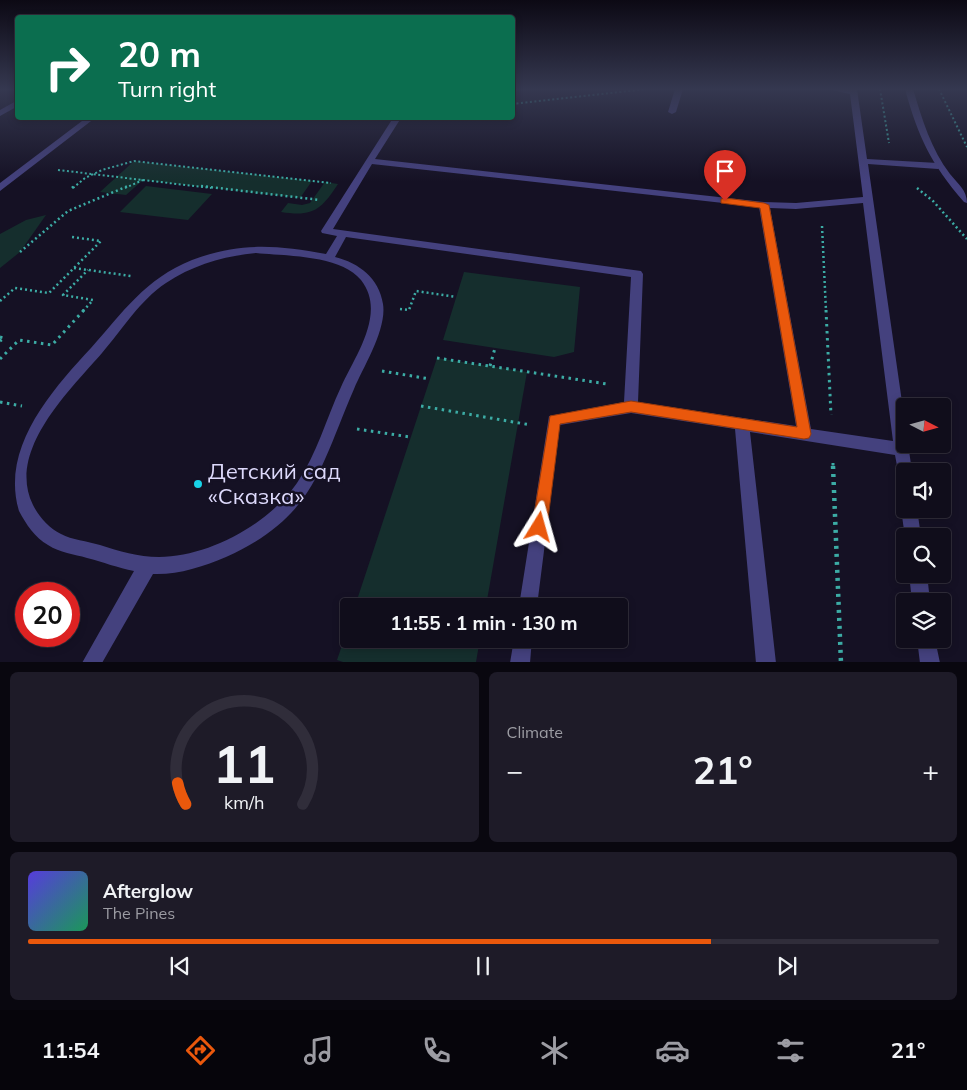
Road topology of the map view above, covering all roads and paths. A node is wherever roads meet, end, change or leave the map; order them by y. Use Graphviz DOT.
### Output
graph roads {
  1 [pos="89,120"];
  2 [pos="395,120"];
  3 [pos="857,120"];
  4 [pos="917,120"];
  5 [pos="954,120"];
  6 [pos="967,148"];
  7 [pos="369,161"];
  8 [pos="862,161"];
  9 [pos="28,166"];
  10 [pos="938,166"];
  11 [pos="93,174"];
  12 [pos="143,180"];
  13 [pos="354,186"];
  14 [pos="0,188"];
  15 [pos="72,188"];
  16 [pos="868,200"];
  17 [pos="967,200"];
  18 [pos="343,203"];
  19 [pos="764,205"];
  20 [pos="343,234"];
  21 [pos="72,237"];
  22 [pos="20,252"];
  23 [pos="328,258"];
  24 [pos="74,268"];
  25 [pos="88,270"];
  26 [pos="162,281"];
  27 [pos="456,297"];
  28 [pos="0,301"];
  29 [pos="377,306"];
  30 [pos="0,337"];
  31 [pos="0,341"];
  32 [pos="495,348"];
  33 [pos="437,358"];
  34 [pos="0,359"];
  35 [pos="490,366"];
  36 [pos="357,368"];
  37 [pos="430,379"];
  38 [pos="632,388"];
  39 [pos="421,406"];
  40 [pos="631,407"];
  41 [pos="896,411"];
  42 [pos="742,424"];
  43 [pos="353,428"];
  44 [pos="553,429"];
  45 [pos="804,434"];
  46 [pos="410,438"];
  47 [pos="896,448"];
  48 [pos="148,565"];
  49 [pos="529,598"];
  50 [pos="522,648"];
  51 [pos="928,648"];
  52 [pos="91,662"];
  53 [pos="520,662"];
  54 [pos="766,662"];
  55 [pos="930,662"];
  1 -- 9 [label="street"];
  2 -- 7 [label="street"];
  3 -- 8 [label="street"];
  4 -- 10 [label="street"];
  5 -- 6 [label="path"];
  7 -- 13 [label="street"];
  7 -- 19 [label="street"];
  8 -- 10 [label="street"];
  8 -- 16 [label="street"];
  9 -- 11 [label="path"];
  9 -- 14 [label="street"];
  10 -- 17 [label="street"];
  11 -- 12 [label="path"];
  11 -- 13 [label="path"];
  11 -- 15 [label="path"];
  12 -- 18 [label="path"];
  12 -- 22 [label="path"];
  13 -- 18 [label="street"];
  16 -- 19 [label="street"];
  16 -- 41 [label="street"];
  18 -- 20 [label="street"];
  19 -- 45 [label="street"];
  20 -- 23 [label="street"];
  20 -- 38 [label="street"];
  21 -- 24 [label="path"];
  23 -- 26 [label="street"];
  23 -- 29 [label="street"];
  24 -- 25 [label="path"];
  24 -- 28 [label="path"];
  25 -- 26 [label="path"];
  25 -- 34 [label="path"];
  26 -- 48 [label="street"];
  27 -- 29 [label="path"];
  29 -- 36 [label="street"];
  30 -- 31 [label="path"];
  32 -- 35 [label="path"];
  33 -- 35 [label="path"];
  35 -- 38 [label="path"];
  36 -- 37 [label="path"];
  36 -- 48 [label="street"];
  38 -- 40 [label="street"];
  39 -- 44 [label="path"];
  40 -- 42 [label="street"];
  40 -- 44 [label="street"];
  42 -- 45 [label="street"];
  42 -- 54 [label="street"];
  43 -- 46 [label="path"];
  44 -- 49 [label="street"];
  45 -- 47 [label="street"];
  48 -- 52 [label="street"];
  50 -- 53 [label="street"];
  51 -- 55 [label="street"];
}
